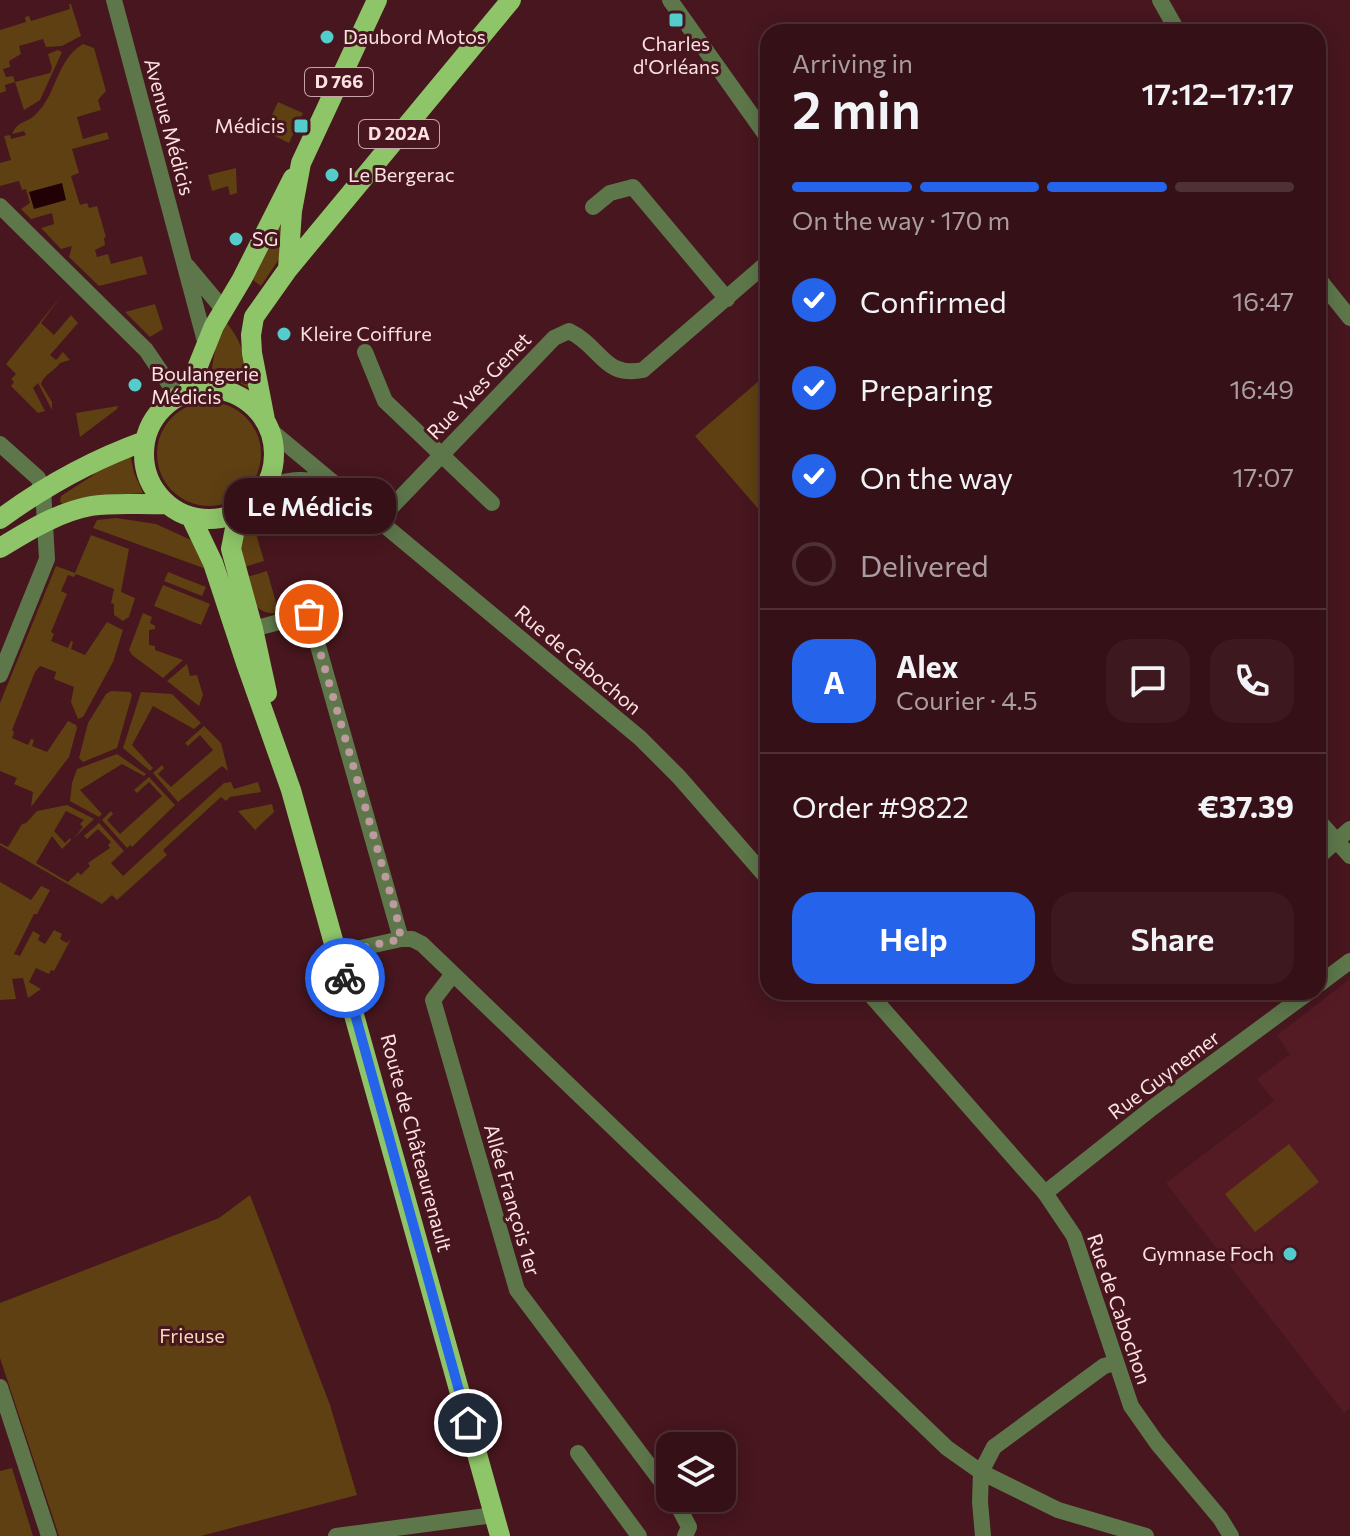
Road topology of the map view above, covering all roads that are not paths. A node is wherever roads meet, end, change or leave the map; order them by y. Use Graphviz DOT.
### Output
graph roads {
  1 [pos="114,0"];
  2 [pos="377,0"];
  3 [pos="511,0"];
  4 [pos="670,0"];
  5 [pos="1160,0"];
  6 [pos="1174,24"];
  7 [pos="760,127"];
  8 [pos="301,163"];
  9 [pos="0,206"];
  10 [pos="593,207"];
  11 [pos="186,265"];
  12 [pos="288,269"];
  13 [pos="760,269"];
  14 [pos="1326,288"];
  15 [pos="727,299"];
  16 [pos="223,309"];
  17 [pos="1350,318"];
  18 [pos="206,345"];
  19 [pos="365,352"];
  20 [pos="182,395"];
  21 [pos="267,425"];
  22 [pos="145,441"];
  23 [pos="0,444"];
  24 [pos="440,454"];
  25 [pos="267,486"];
  26 [pos="43,489"];
  27 [pos="343,491"];
  28 [pos="492,503"];
  29 [pos="166,504"];
  30 [pos="238,513"];
  31 [pos="191,517"];
  32 [pos="0,519"];
  33 [pos="379,520"];
  34 [pos="46,521"];
  35 [pos="0,548"];
  36 [pos="253,629"];
  37 [pos="0,675"];
  38 [pos="283,763"];
  39 [pos="1326,829"];
  40 [pos="1350,829"];
  41 [pos="1337,841"];
  42 [pos="1326,850"];
  43 [pos="1350,856"];
  44 [pos="760,864"];
  45 [pos="401,939"];
  46 [pos="338,953"];
  47 [pos="1350,961"];
  48 [pos="453,974"];
  49 [pos="1326,979"];
  50 [pos="875,1000"];
  51 [pos="1298,1000"];
  52 [pos="1045,1193"];
  53 [pos="1115,1363"];
  54 [pos="0,1387"];
  55 [pos="578,1453"];
  56 [pos="981,1472"];
  57 [pos="656,1474"];
  58 [pos="681,1512"];
  59 [pos="494,1515"];
  60 [pos="49,1536"];
  61 [pos="336,1536"];
  62 [pos="500,1536"];
  63 [pos="639,1536"];
  64 [pos="685,1536"];
  65 [pos="983,1536"];
  66 [pos="1146,1536"];
  67 [pos="1231,1536"];
  1 -- 11 [label="street, Avenue Médicis"];
  2 -- 8 [label="main road, D 766"];
  3 -- 12 [label="main road, D 202A"];
  4 -- 7 [label="street"];
  5 -- 6 [label="street"];
  8 -- 12 [label="main road, D 766"];
  8 -- 16 [label="main road, D 766"];
  9 -- 20 [label="street"];
  10 -- 15 [label="street"];
  11 -- 16 [label="street, Avenue Médicis"];
  11 -- 18 [label="street, Avenue Médicis"];
  12 -- 21 [label="main road, D 202A"];
  13 -- 15 [label="street, Rue Yves Genet"];
  14 -- 17 [label="street"];
  15 -- 24 [label="street, Rue Yves Genet"];
  16 -- 18 [label="main road, D 766"];
  18 -- 20 [label="main road, D 766"];
  19 -- 24 [label="street"];
  20 -- 21 [label="main road"];
  20 -- 22 [label="main road"];
  21 -- 25 [label="main road"];
  21 -- 27 [label="street, Rue de Cabochon"];
  22 -- 26 [label="main road"];
  22 -- 29 [label="main road"];
  23 -- 26 [label="street"];
  24 -- 28 [label="street"];
  24 -- 33 [label="street, Rue Yves Genet"];
  25 -- 27 [label="street, Rue de Cabochon"];
  25 -- 30 [label="main road"];
  26 -- 32 [label="main road"];
  26 -- 34 [label="street"];
  27 -- 33 [label="street, Rue de Cabochon"];
  29 -- 31 [label="main road"];
  29 -- 34 [label="main road"];
  30 -- 31 [label="main road"];
  30 -- 36 [label="main road, Route de Châteaurenault"];
  31 -- 38 [label="main road, Route de Châteaurenault"];
  33 -- 44 [label="street, Rue de Cabochon"];
  34 -- 35 [label="main road"];
  34 -- 37 [label="street"];
  36 -- 38 [label="main road, Route de Châteaurenault"];
  36 -- 45 [label="street"];
  38 -- 46 [label="main road, Route de Châteaurenault"];
  39 -- 41 [label="street"];
  40 -- 41 [label="street"];
  41 -- 42 [label="street"];
  41 -- 43 [label="street"];
  45 -- 46 [label="street"];
  45 -- 48 [label="street"];
  46 -- 59 [label="main road, Route de Châteaurenault"];
  47 -- 49 [label="street"];
  48 -- 56 [label="street"];
  48 -- 57 [label="street, Allée François 1er"];
  50 -- 52 [label="street, Rue de Cabochon"];
  51 -- 52 [label="street, Rue Guynemer"];
  52 -- 53 [label="street, Rue de Cabochon"];
  53 -- 56 [label="street"];
  53 -- 67 [label="street, Rue de Cabochon"];
  54 -- 60 [label="street"];
  55 -- 63 [label="street"];
  56 -- 65 [label="street"];
  56 -- 66 [label="street"];
  58 -- 64 [label="street"];
  59 -- 61 [label="street"];
  59 -- 62 [label="main road, Route de Châteaurenault"];
}
